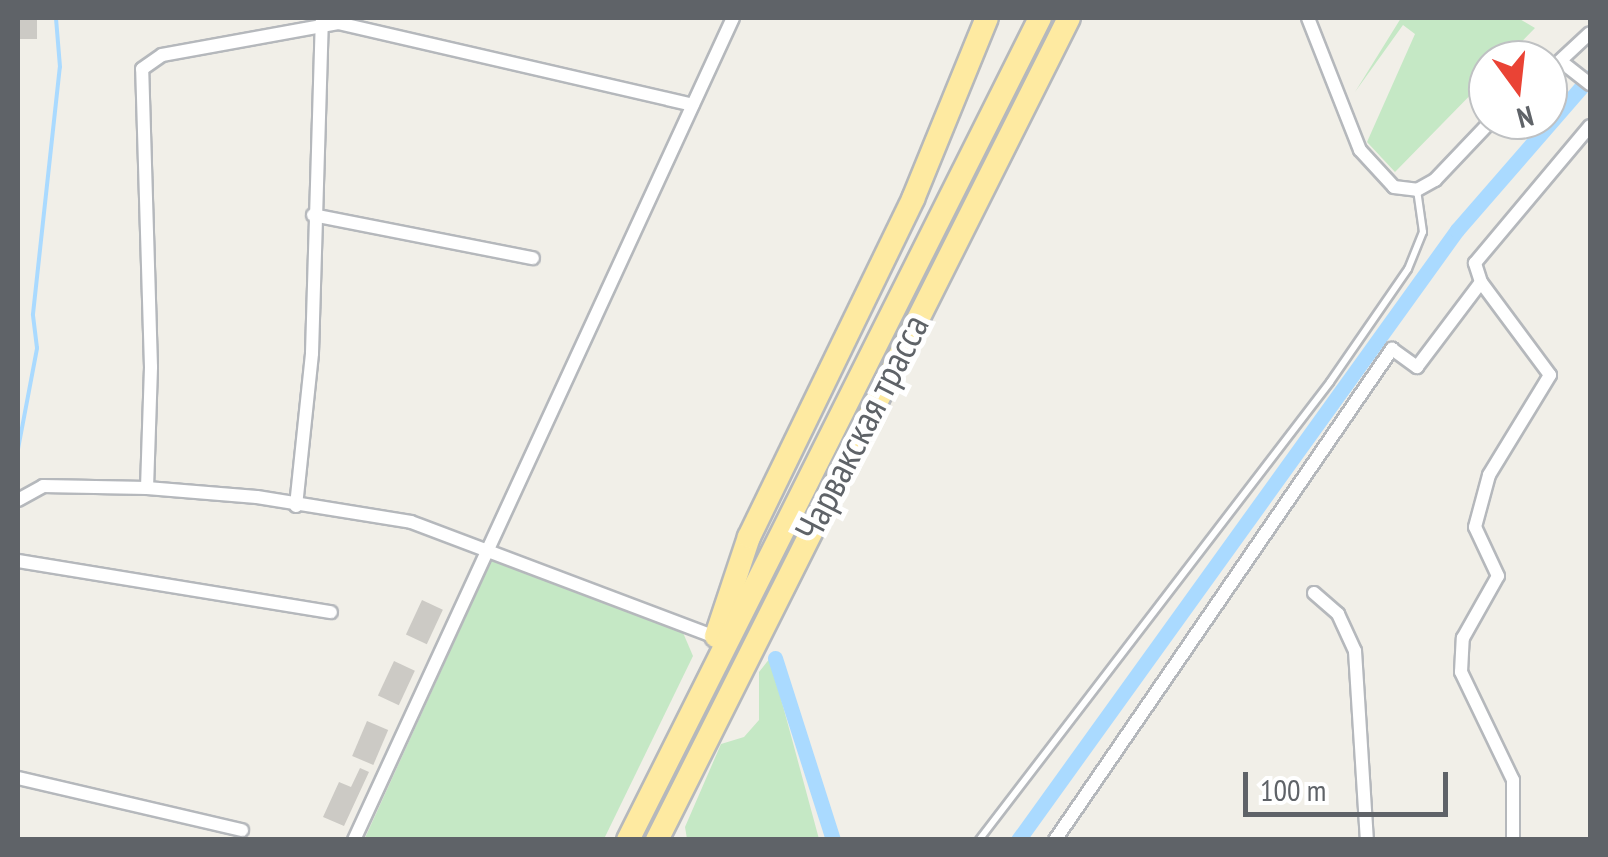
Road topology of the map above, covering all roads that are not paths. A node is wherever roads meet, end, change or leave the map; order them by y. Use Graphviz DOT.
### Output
graph roads {
  1 [pos="733,18"];
  2 [pos="987,18"];
  3 [pos="1030,18"];
  4 [pos="1040,18"];
  5 [pos="1070,18"];
  6 [pos="1308,18"];
  7 [pos="322,21"];
  8 [pos="1590,33"];
  9 [pos="1568,57"];
  10 [pos="1568,67"];
  11 [pos="1590,84"];
  12 [pos="693,105"];
  13 [pos="1590,126"];
  14 [pos="980,129"];
  15 [pos="1474,140"];
  16 [pos="1416,190"];
  17 [pos="314,215"];
  18 [pos="533,258"];
  19 [pos="1481,282"];
  20 [pos="147,488"];
  21 [pos="18,500"];
  22 [pos="296,506"];
  23 [pos="490,547"];
  24 [pos="18,562"];
  25 [pos="1314,592"];
  26 [pos="332,612"];
  27 [pos="716,637"];
  28 [pos="704,686"];
  29 [pos="18,778"];
  30 [pos="670,813"];
  31 [pos="242,830"];
  32 [pos="354,840"];
  33 [pos="628,840"];
  34 [pos="656,840"];
  35 [pos="673,840"];
  36 [pos="979,840"];
  37 [pos="1055,840"];
  38 [pos="1367,840"];
  39 [pos="1513,840"];
  1 -- 12 [label="street"];
  2 -- 27 [label="highway"];
  3 -- 14 [label="highway"];
  4 -- 14 [label="highway, Чарвакская трасса"];
  5 -- 30 [label="highway, Чарвакская трасса"];
  6 -- 16 [label="street"];
  7 -- 12 [label="street"];
  7 -- 17 [label="street"];
  7 -- 20 [label="street"];
  8 -- 9 [label="street"];
  10 -- 11 [label="street"];
  12 -- 23 [label="street"];
  13 -- 19 [label="street"];
  14 -- 28 [label="highway, Чарвакская трасса"];
  15 -- 16 [label="street"];
  16 -- 36 [label="lane"];
  17 -- 18 [label="street"];
  17 -- 22 [label="street"];
  19 -- 37 [label="street"];
  19 -- 39 [label="street"];
  20 -- 21 [label="street"];
  20 -- 22 [label="street"];
  22 -- 23 [label="street"];
  23 -- 27 [label="street"];
  23 -- 32 [label="street"];
  24 -- 26 [label="street"];
  25 -- 38 [label="street"];
  27 -- 28 [label="highway"];
  28 -- 33 [label="highway, Чарвакская трасса"];
  29 -- 31 [label="street"];
  30 -- 34 [label="highway, Чарвакская трасса"];
  30 -- 35 [label="street"];
}
